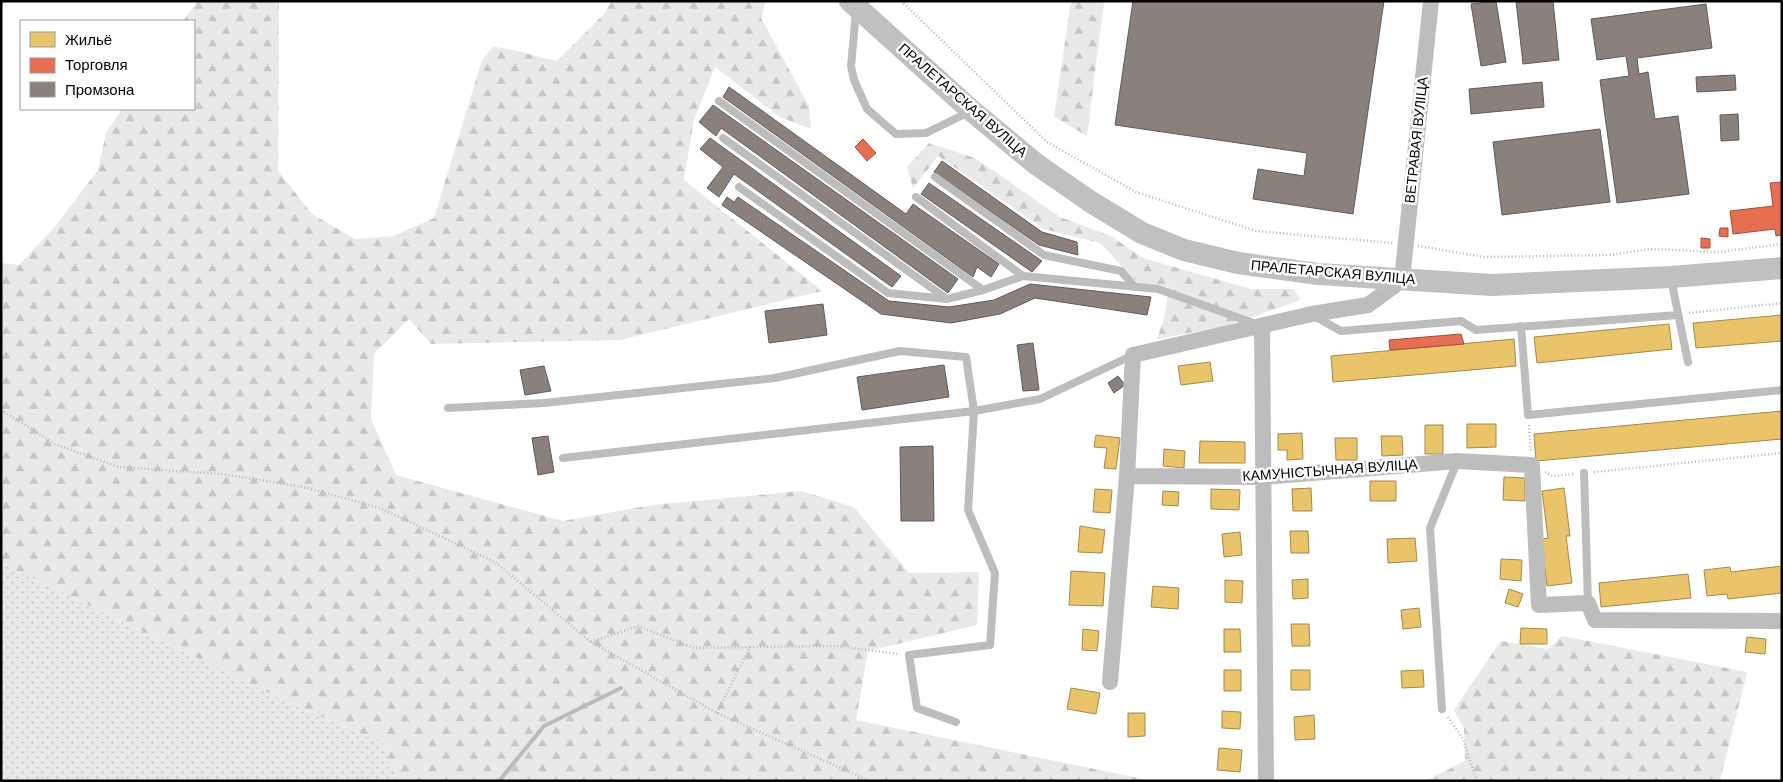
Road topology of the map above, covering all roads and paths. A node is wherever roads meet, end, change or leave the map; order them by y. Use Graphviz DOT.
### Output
graph roads {
  1 [pos="901,1"];
  2 [pos="1431,1"];
  3 [pos="853,4"];
  4 [pos="719,101"];
  5 [pos="972,111"];
  6 [pos="723,138"];
  7 [pos="935,177"];
  8 [pos="739,187"];
  9 [pos="916,197"];
  10 [pos="1406,244"];
  11 [pos="1782,244"];
  12 [pos="1782,268"];
  13 [pos="1023,276"];
  14 [pos="1671,277"];
  15 [pos="1402,280"];
  16 [pos="1135,287"];
  17 [pos="983,290"];
  18 [pos="947,299"];
  19 [pos="1782,302"];
  20 [pos="1312,314"];
  21 [pos="1678,314"];
  22 [pos="1262,326"];
  23 [pos="1521,326"];
  24 [pos="1133,355"];
  25 [pos="1688,362"];
  26 [pos="1782,390"];
  27 [pos="448,408"];
  28 [pos="1,410"];
  29 [pos="974,411"];
  30 [pos="1528,415"];
  31 [pos="1782,453"];
  32 [pos="563,458"];
  33 [pos="1457,461"];
  34 [pos="1532,465"];
  35 [pos="1584,473"];
  36 [pos="1128,476"];
  37 [pos="1264,477"];
  38 [pos="1588,604"];
  39 [pos="1782,621"];
  40 [pos="591,642"];
  41 [pos="750,647"];
  42 [pos="909,655"];
  43 [pos="1110,682"];
  44 [pos="1442,709"];
  45 [pos="717,713"];
  46 [pos="956,722"];
  47 [pos="870,781"];
  48 [pos="1266,781"];
  49 [pos="1477,781"];
  1 -- 10 [label="path"];
  2 -- 10 [label="street, ВЕТРАВАЯ ВУЛІЦА"];
  3 -- 5 [label="main road, ПРАЛЕТАРСКАЯ ВУЛІЦА"];
  3 -- 5 [label="lane"];
  4 -- 17 [label="lane"];
  5 -- 15 [label="main road, ПРАЛЕТАРСКАЯ ВУЛІЦА"];
  6 -- 18 [label="lane"];
  7 -- 16 [label="lane"];
  8 -- 18 [label="lane"];
  9 -- 13 [label="lane"];
  10 -- 11 [label="path"];
  10 -- 15 [label="street, ВЕТРАВАЯ ВУЛІЦА"];
  12 -- 14 [label="main road, ПРАЛЕТАРСКАЯ ВУЛІЦА"];
  13 -- 16 [label="lane"];
  13 -- 17 [label="lane"];
  14 -- 15 [label="main road, ПРАЛЕТАРСКАЯ ВУЛІЦА"];
  14 -- 21 [label="lane"];
  15 -- 20 [label="street"];
  16 -- 22 [label="lane"];
  17 -- 18 [label="lane"];
  19 -- 21 [label="path"];
  20 -- 22 [label="street"];
  20 -- 23 [label="lane"];
  21 -- 23 [label="lane"];
  21 -- 25 [label="lane"];
  22 -- 24 [label="street"];
  22 -- 37 [label="street"];
  23 -- 30 [label="lane"];
  24 -- 29 [label="lane"];
  24 -- 36 [label="street"];
  26 -- 30 [label="lane"];
  27 -- 29 [label="lane"];
  28 -- 40 [label="path"];
  29 -- 32 [label="lane"];
  29 -- 42 [label="lane"];
  30 -- 34 [label="path"];
  31 -- 35 [label="path"];
  33 -- 34 [label="street, КАМУНІСТЫЧНАЯ ВУЛІЦА"];
  33 -- 37 [label="street, КАМУНІСТЫЧНАЯ ВУЛІЦА"];
  33 -- 44 [label="lane"];
  34 -- 35 [label="path"];
  34 -- 38 [label="street"];
  35 -- 38 [label="lane"];
  36 -- 37 [label="street, КАМУНІСТЫЧНАЯ ВУЛІЦА"];
  36 -- 43 [label="street"];
  37 -- 48 [label="street"];
  38 -- 39 [label="street"];
  40 -- 41 [label="path"];
  40 -- 45 [label="path"];
  41 -- 42 [label="path"];
  41 -- 45 [label="path"];
  42 -- 46 [label="lane"];
  44 -- 49 [label="path"];
  45 -- 47 [label="path"];
}
